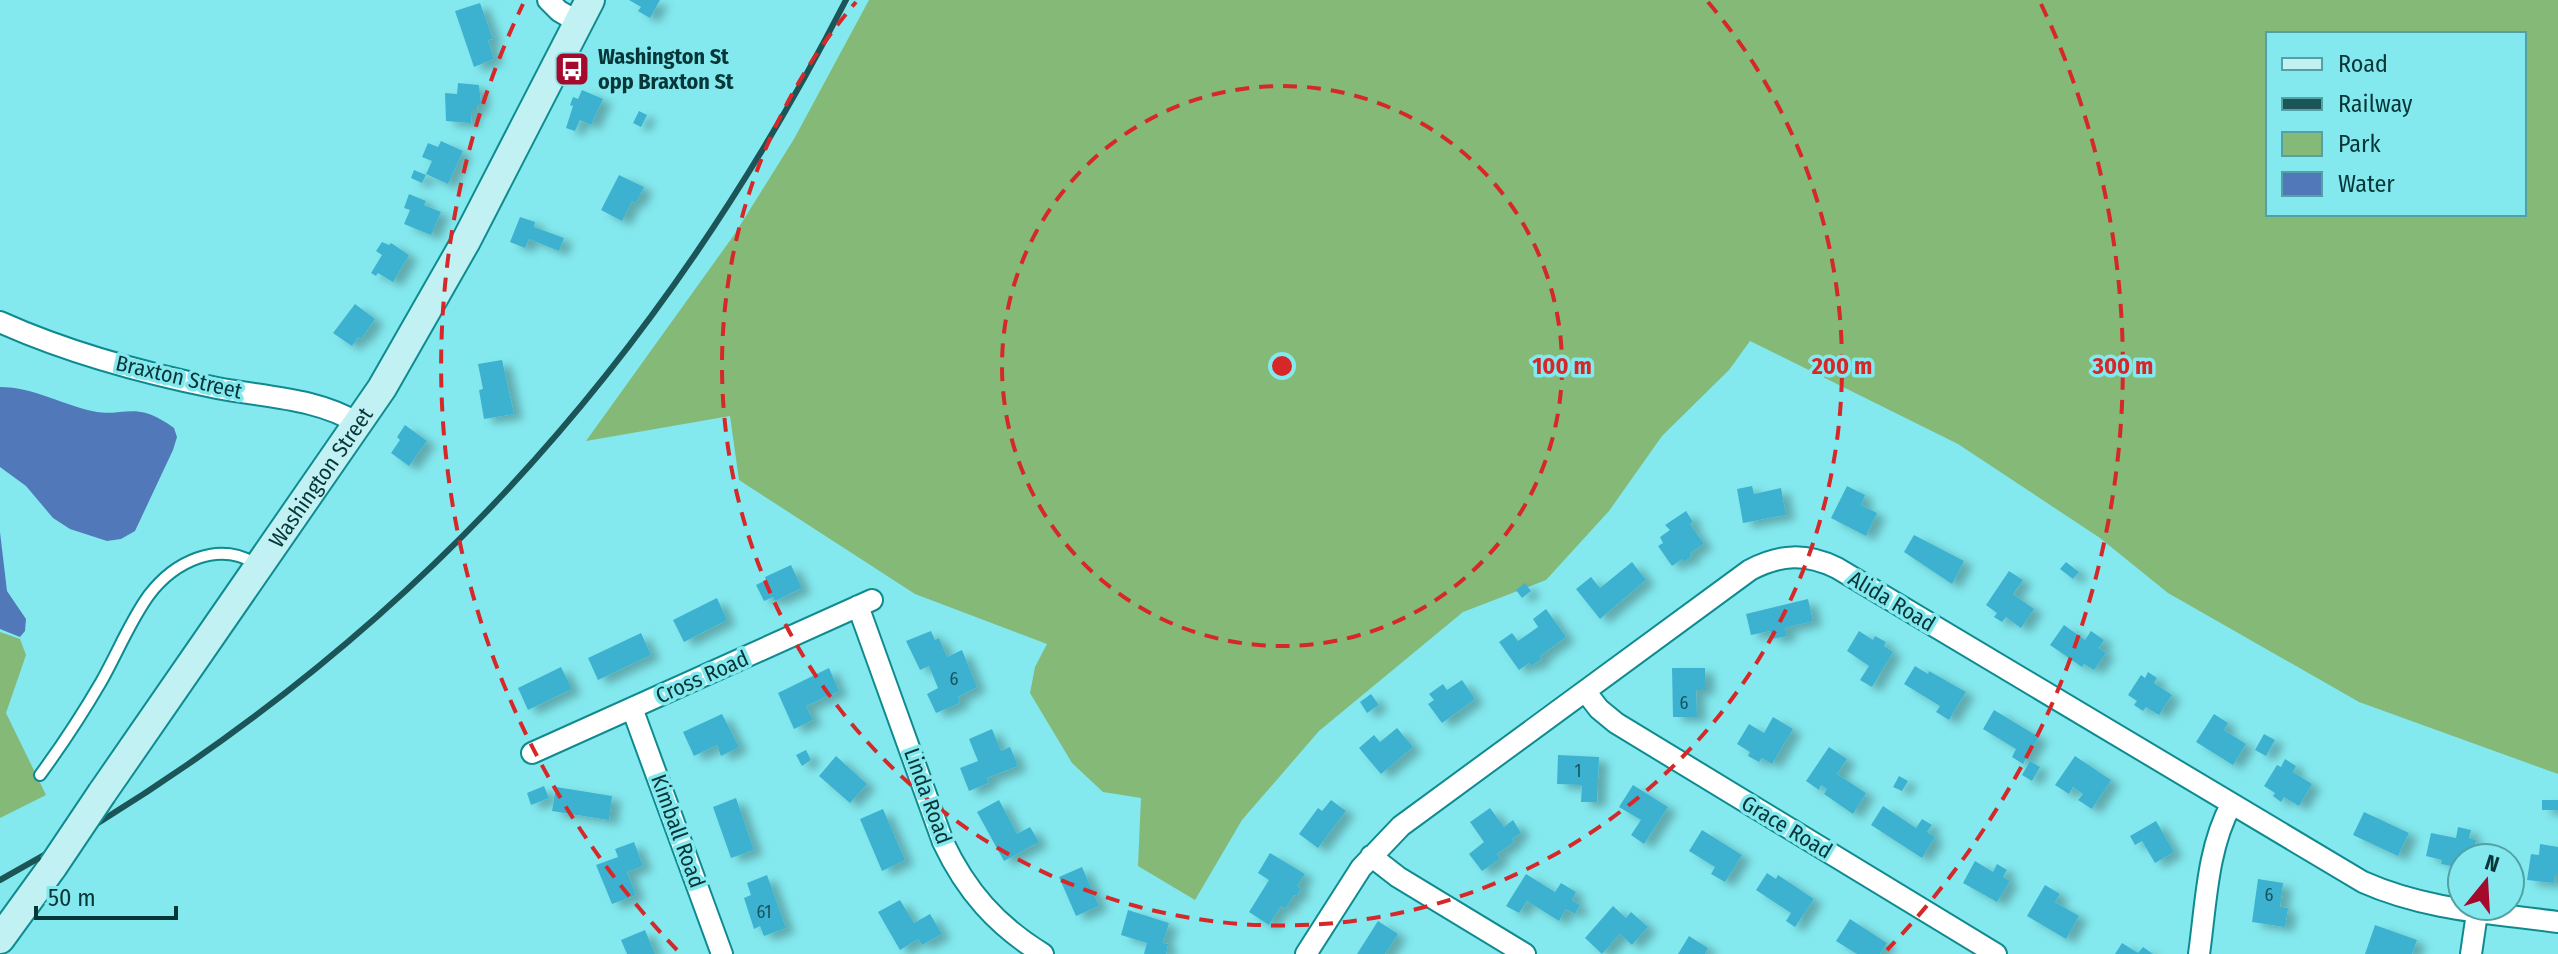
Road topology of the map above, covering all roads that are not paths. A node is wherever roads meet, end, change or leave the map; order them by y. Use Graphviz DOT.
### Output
graph roads {
  1 [pos="548,0"];
  2 [pos="584,11"];
  3 [pos="0,322"];
  4 [pos="359,424"];
  5 [pos="260,567"];
  6 [pos="865,603"];
  7 [pos="1585,691"];
  8 [pos="632,708"];
  9 [pos="532,753"];
  10 [pos="40,775"];
  11 [pos="2231,805"];
  12 [pos="1371,856"];
  13 [pos="2446,908"];
  14 [pos="2526,918"];
  15 [pos="2476,922"];
  16 [pos="2558,922"];
  17 [pos="0,939"];
  18 [pos="722,954"];
  19 [pos="1043,954"];
  20 [pos="1306,954"];
  21 [pos="1525,954"];
  22 [pos="1996,954"];
  23 [pos="2199,954"];
  24 [pos="2471,954"];
  1 -- 2 [label="street, Washington Street"];
  2 -- 4 [label="main road, Washington Street"];
  3 -- 4 [label="street, Braxton Street"];
  4 -- 5 [label="main road, Washington Street"];
  5 -- 10 [label="lane"];
  5 -- 17 [label="main road, Washington Street, bridge"];
  6 -- 8 [label="street, Cross Road"];
  6 -- 19 [label="street, Linda Road"];
  7 -- 11 [label="street, Alida Road"];
  7 -- 12 [label="street, Alida Road"];
  7 -- 22 [label="street, Grace Road"];
  8 -- 9 [label="street, Cross Road"];
  8 -- 18 [label="street, Kimball Road"];
  11 -- 13 [label="street, Alida Road"];
  11 -- 23 [label="street"];
  12 -- 20 [label="street, Alida Road"];
  12 -- 21 [label="street"];
  14 -- 16 [label="street, Alida Road"];
  15 -- 24 [label="street"];
}
